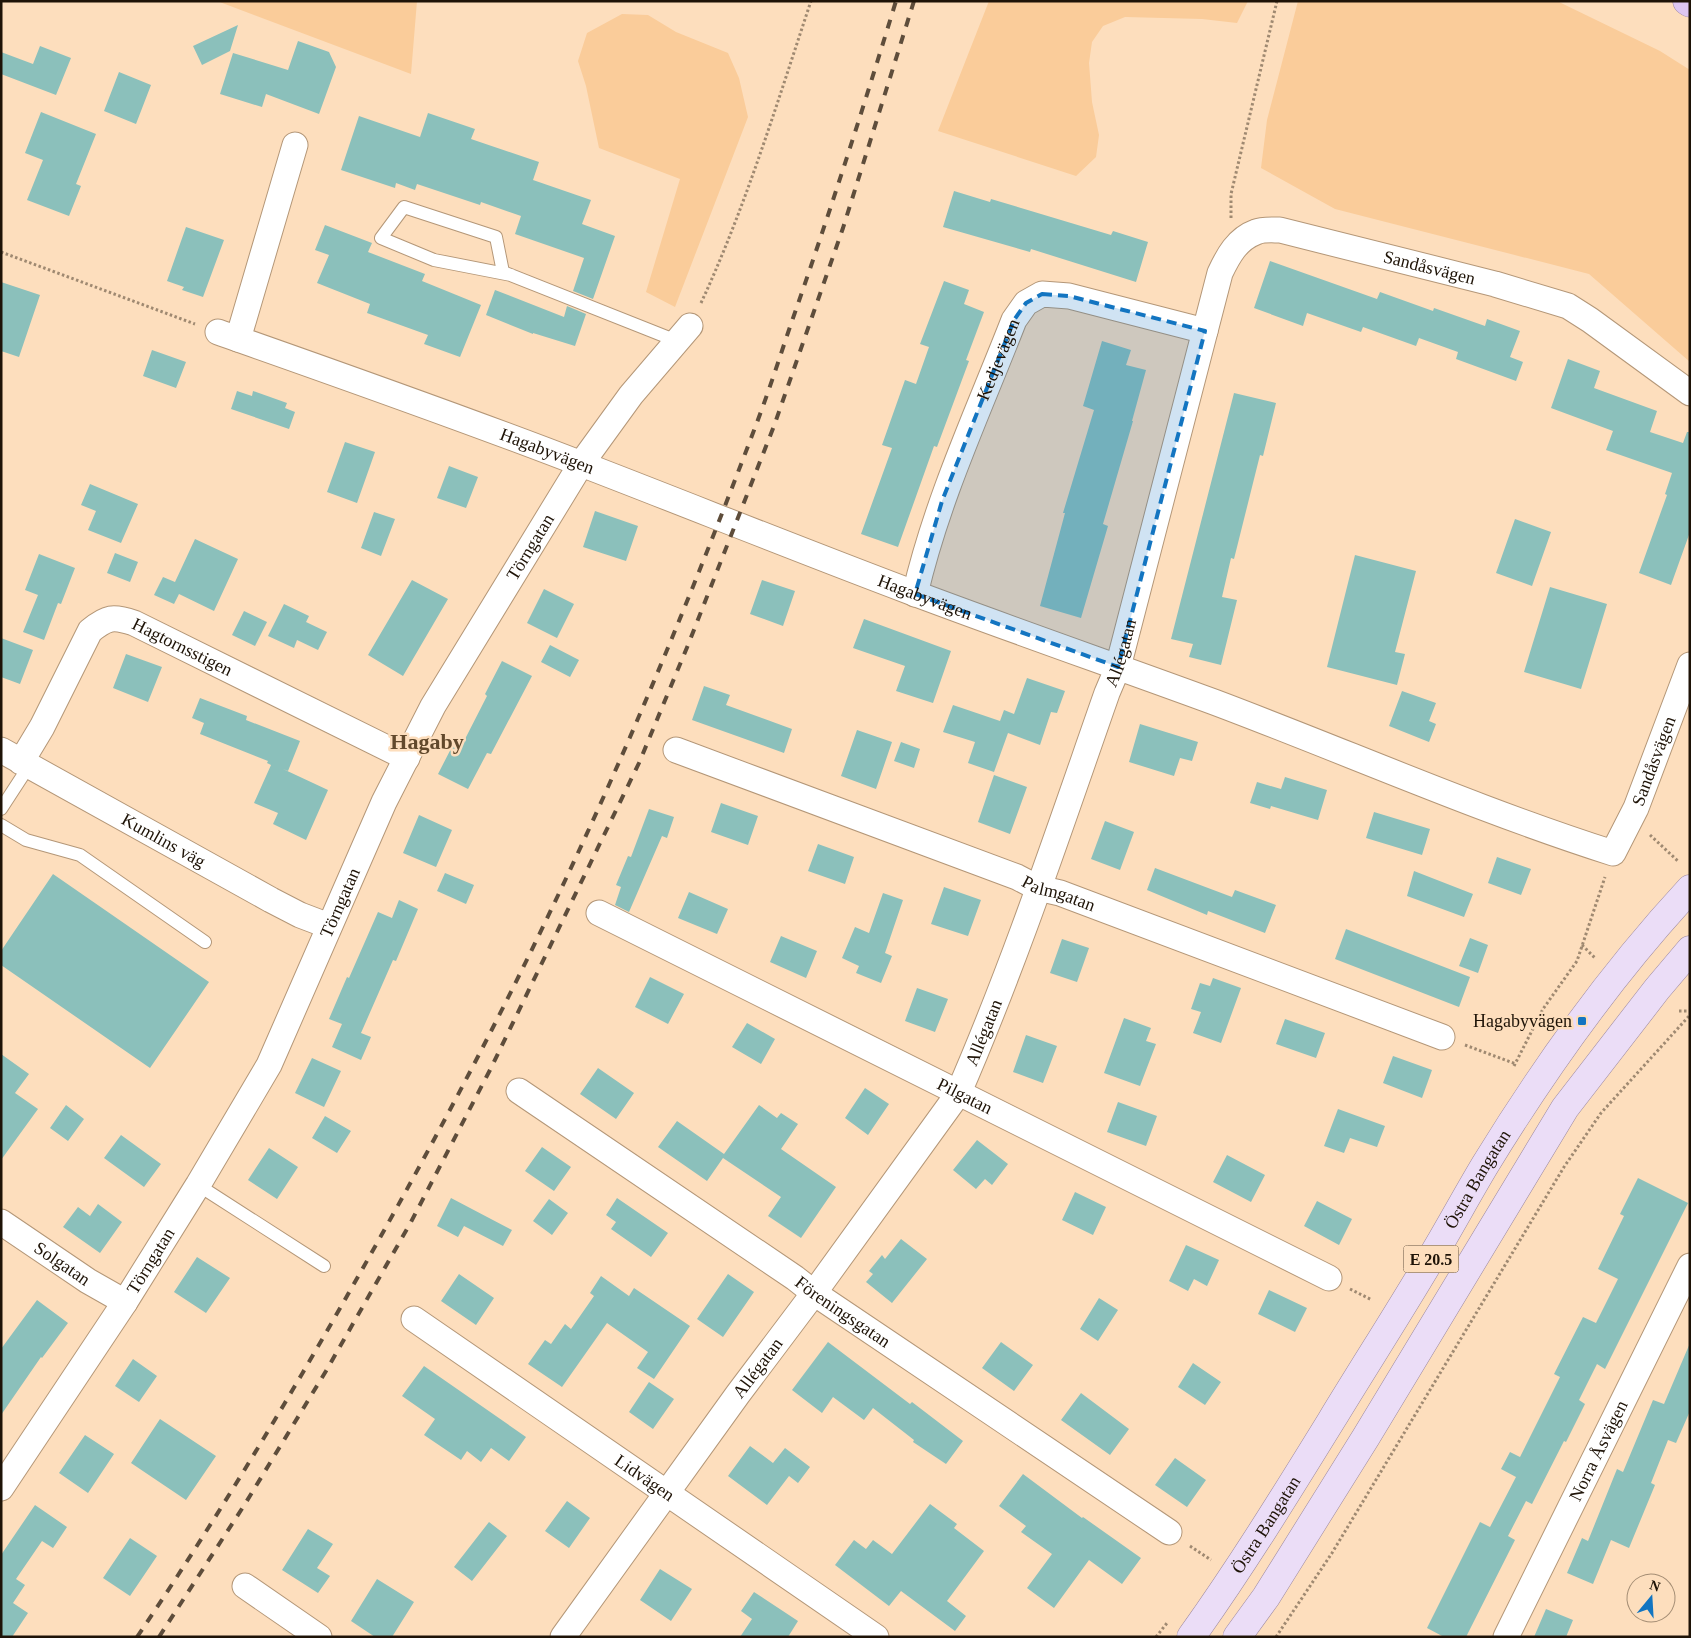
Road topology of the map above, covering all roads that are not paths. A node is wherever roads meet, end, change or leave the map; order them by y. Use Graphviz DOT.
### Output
graph roads {
  1 [pos="295,145"];
  2 [pos="510,275"];
  3 [pos="1205,331"];
  4 [pos="683,333"];
  5 [pos="1690,393"];
  6 [pos="581,464"];
  7 [pos="915,594"];
  8 [pos="1690,665"];
  9 [pos="1118,666"];
  10 [pos="676,750"];
  11 [pos="407,758"];
  12 [pos="17,760"];
  13 [pos="1,809"];
  14 [pos="1,825"];
  15 [pos="1612,853"];
  16 [pos="1038,888"];
  17 [pos="1688,891"];
  18 [pos="600,913"];
  19 [pos="329,926"];
  20 [pos="205,942"];
  21 [pos="1690,950"];
  22 [pos="1442,1037"];
  23 [pos="519,1091"];
  24 [pos="958,1094"];
  25 [pos="198,1185"];
  26 [pos="1,1222"];
  27 [pos="324,1266"];
  28 [pos="1690,1266"];
  29 [pos="1329,1278"];
  30 [pos="814,1293"];
  31 [pos="125,1302"];
  32 [pos="414,1320"];
  33 [pos="1,1488"];
  34 [pos="668,1492"];
  35 [pos="1169,1532"];
  36 [pos="245,1586"];
  37 [pos="318,1637"];
  38 [pos="563,1637"];
  39 [pos="876,1637"];
  40 [pos="1191,1637"];
  41 [pos="1237,1637"];
  42 [pos="1506,1637"];
  1 -- 6 [label="street, Hagabyvägen"];
  2 -- 2 [label="lane"];
  2 -- 4 [label="lane"];
  3 -- 5 [label="street, Sandåsvägen"];
  3 -- 7 [label="street, Kedjevägen"];
  3 -- 9 [label="street, Allégatan"];
  4 -- 6 [label="street, Törngatan"];
  6 -- 7 [label="street, Hagabyvägen"];
  6 -- 11 [label="street, Törngatan"];
  7 -- 9 [label="street, Hagabyvägen"];
  8 -- 15 [label="street, Sandåsvägen"];
  9 -- 15 [label="street, Hagabyvägen"];
  9 -- 16 [label="street, Allégatan"];
  10 -- 16 [label="street, Palmgatan"];
  11 -- 12 [label="street, Hagtornsstigen"];
  11 -- 19 [label="street, Törngatan"];
  12 -- 13 [label="lane"];
  12 -- 19 [label="street, Kumlins väg"];
  14 -- 20 [label="lane"];
  16 -- 22 [label="street, Palmgatan"];
  16 -- 24 [label="street, Allégatan"];
  17 -- 40 [label="main road, Östra Bangatan / E 20.5"];
  18 -- 24 [label="street, Pilgatan"];
  19 -- 25 [label="street, Törngatan"];
  21 -- 41 [label="main road, Östra Bangatan / E 20.5"];
  23 -- 30 [label="street, Föreningsgatan"];
  24 -- 29 [label="street, Pilgatan"];
  24 -- 30 [label="street, Allégatan"];
  25 -- 27 [label="lane"];
  25 -- 31 [label="street, Törngatan"];
  26 -- 31 [label="street, Solgatan"];
  28 -- 42 [label="street, Norra Åsvägen"];
  30 -- 34 [label="street, Allégatan"];
  30 -- 35 [label="street, Föreningsgatan"];
  31 -- 33 [label="street, Törngatan"];
  32 -- 34 [label="street, Lidvägen"];
  34 -- 38 [label="street, Allégatan"];
  34 -- 39 [label="street, Lidvägen"];
  36 -- 37 [label="street"];
}
